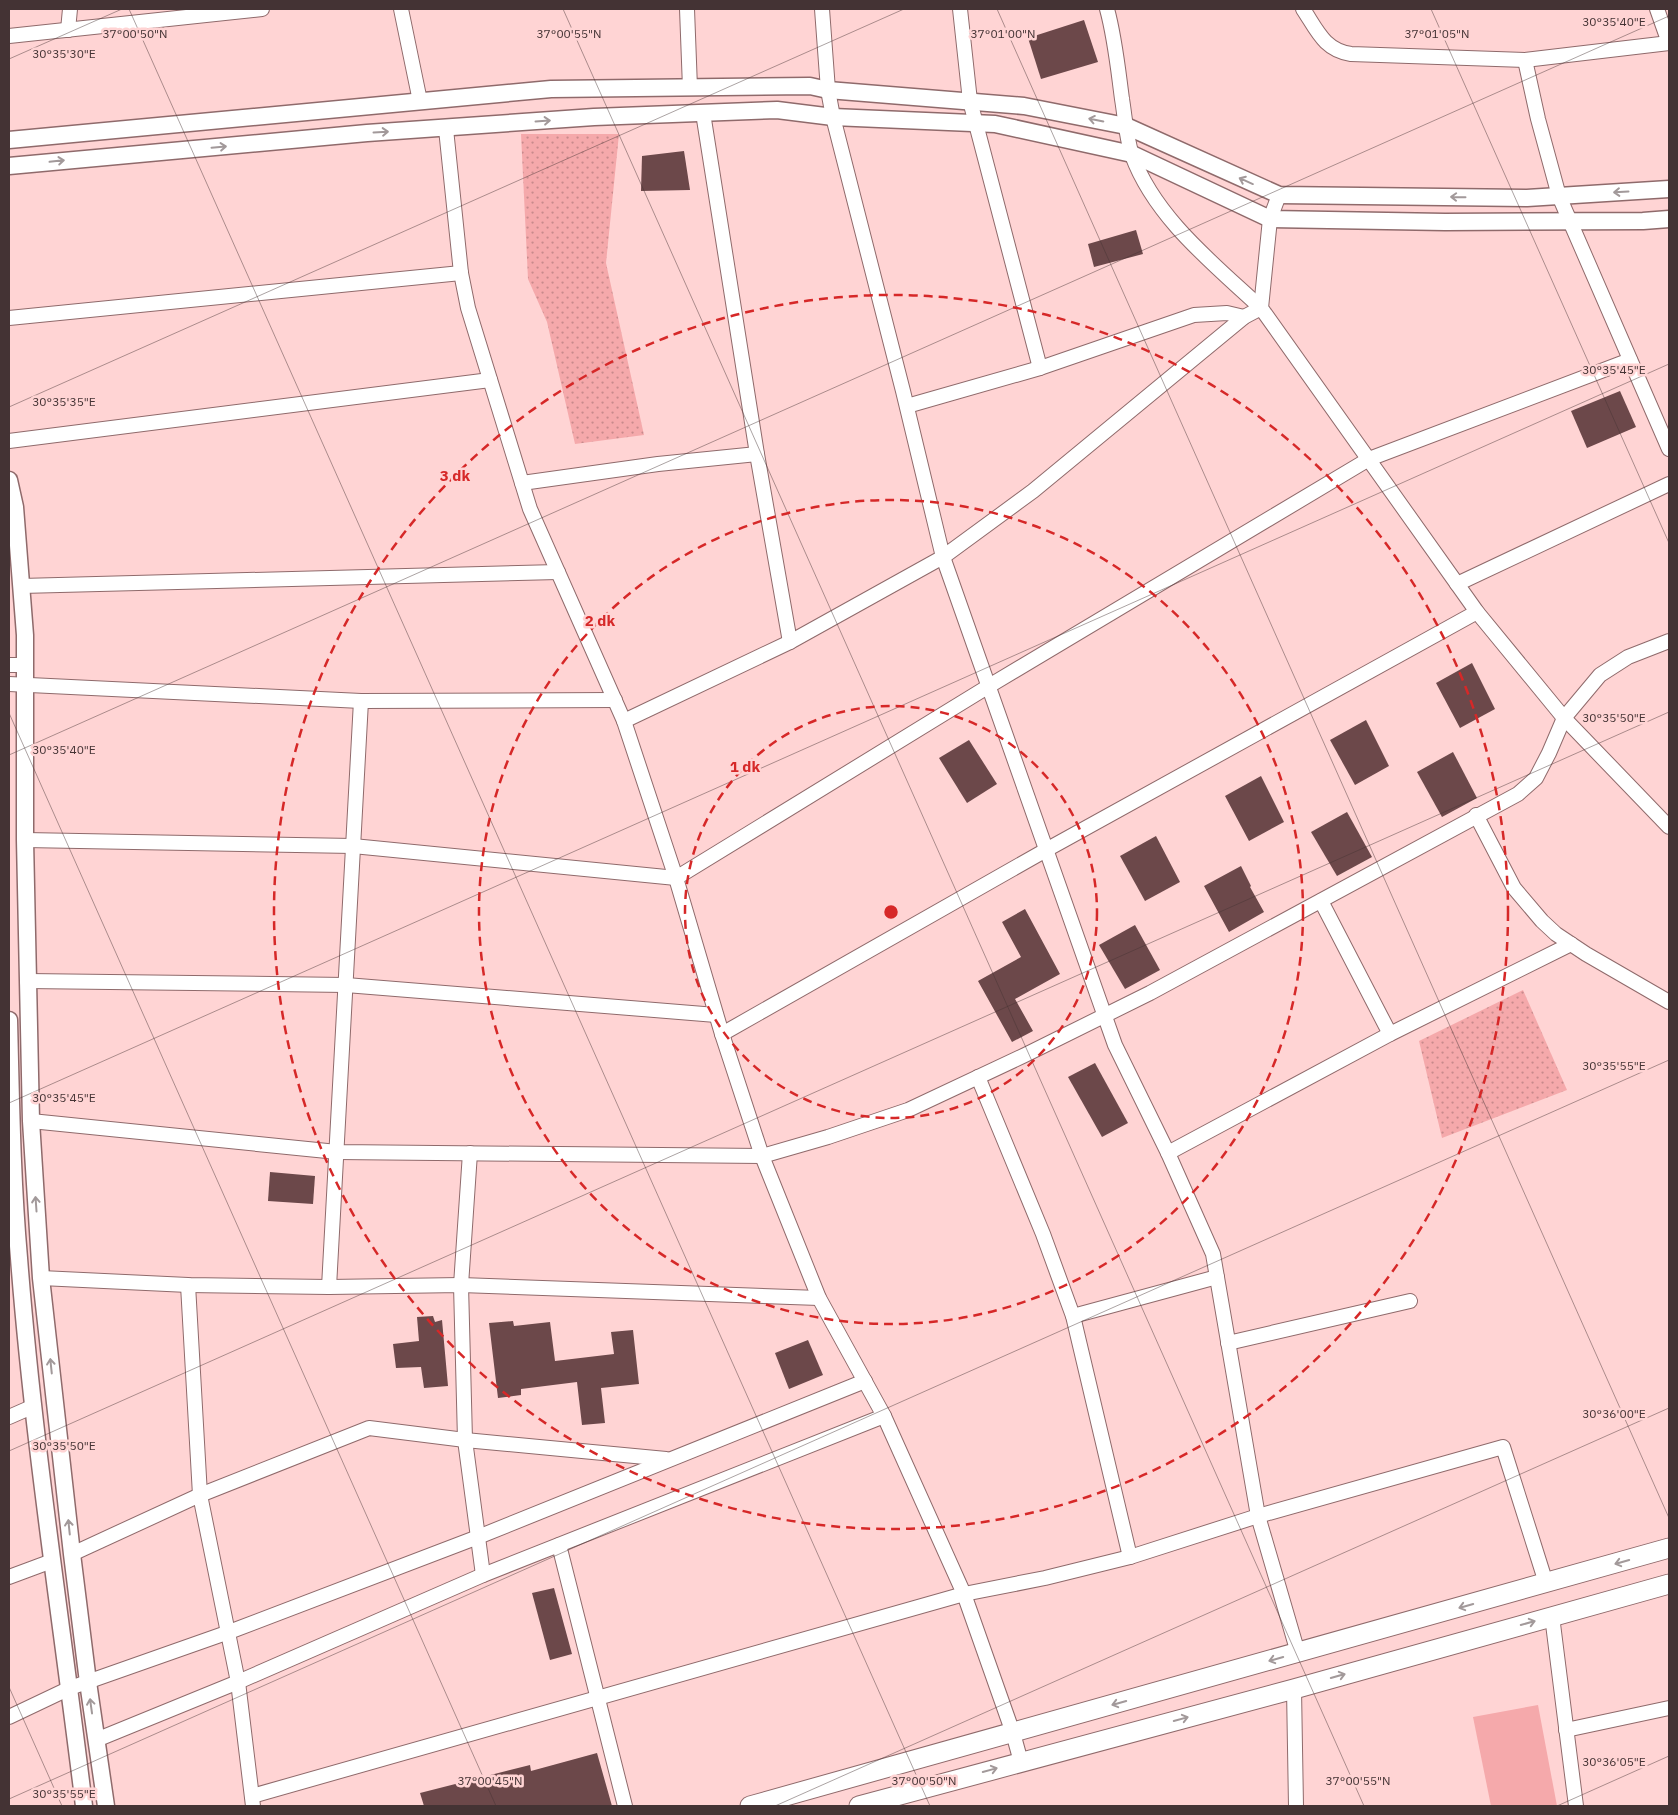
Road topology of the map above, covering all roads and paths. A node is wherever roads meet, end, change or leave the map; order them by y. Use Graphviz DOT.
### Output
graph roads {
  1 [pos="70,9"];
  2 [pos="262,9"];
  3 [pos="401,9"];
  4 [pos="687,9"];
  5 [pos="822,9"];
  6 [pos="960,9"];
  7 [pos="1107,9"];
  8 [pos="1303,9"];
  9 [pos="1657,9"];
  10 [pos="68,30"];
  11 [pos="9,36"];
  12 [pos="1669,43"];
  13 [pos="1525,60"];
  14 [pos="690,88"];
  15 [pos="828,90"];
  16 [pos="420,101"];
  17 [pos="970,101"];
  18 [pos="703,113"];
  19 [pos="833,117"];
  20 [pos="976,123"];
  21 [pos="1126,126"];
  22 [pos="446,129"];
  23 [pos="9,140"];
  24 [pos="1132,154"];
  25 [pos="9,166"];
  26 [pos="1669,189"];
  27 [pos="1279,195"];
  28 [pos="1559,196"];
  29 [pos="1270,219"];
  30 [pos="1669,219"];
  31 [pos="1570,221"];
  32 [pos="461,273"];
  33 [pos="1261,308"];
  34 [pos="1244,317"];
  35 [pos="9,318"];
  36 [pos="1630,360"];
  37 [pos="1040,368"];
  38 [pos="490,380"];
  39 [pos="907,406"];
  40 [pos="9,441"];
  41 [pos="1669,449"];
  42 [pos="757,454"];
  43 [pos="1368,459"];
  44 [pos="9,480"];
  45 [pos="522,483"];
  46 [pos="1669,484"];
  47 [pos="943,557"];
  48 [pos="558,572"];
  49 [pos="1457,584"];
  50 [pos="21,586"];
  51 [pos="1477,612"];
  52 [pos="1669,640"];
  53 [pos="790,642"];
  54 [pos="17,665"];
  55 [pos="17,684"];
  56 [pos="988,686"];
  57 [pos="615,700"];
  58 [pos="361,701"];
  59 [pos="1564,718"];
  60 [pos="624,721"];
  61 [pos="1476,816"];
  62 [pos="1669,827"];
  63 [pos="25,840"];
  64 [pos="353,846"];
  65 [pos="1046,850"];
  66 [pos="676,878"];
  67 [pos="1321,901"];
  68 [pos="1570,944"];
  69 [pos="27,981"];
  70 [pos="346,985"];
  71 [pos="1669,1002"];
  72 [pos="716,1015"];
  73 [pos="1105,1015"];
  74 [pos="9,1020"];
  75 [pos="722,1034"];
  76 [pos="1390,1034"];
  77 [pos="978,1077"];
  78 [pos="31,1121"];
  79 [pos="10,1132"];
  80 [pos="337,1152"];
  81 [pos="1168,1152"];
  82 [pos="470,1153"];
  83 [pos="762,1156"];
  84 [pos="1217,1277"];
  85 [pos="41,1278"];
  86 [pos="461,1284"];
  87 [pos="188,1285"];
  88 [pos="329,1287"];
  89 [pos="819,1298"];
  90 [pos="1410,1301"];
  91 [pos="1074,1316"];
  92 [pos="1228,1343"];
  93 [pos="864,1381"];
  94 [pos="34,1406"];
  95 [pos="884,1416"];
  96 [pos="9,1417"];
  97 [pos="466,1440"];
  98 [pos="668,1459"];
  99 [pos="200,1494"];
  100 [pos="1258,1516"];
  101 [pos="478,1537"];
  102 [pos="559,1545"];
  103 [pos="1669,1548"];
  104 [pos="72,1554"];
  105 [pos="1130,1557"];
  106 [pos="52,1561"];
  107 [pos="483,1575"];
  108 [pos="9,1577"];
  109 [pos="1546,1583"];
  110 [pos="1669,1584"];
  111 [pos="964,1594"];
  112 [pos="1552,1616"];
  113 [pos="229,1632"];
  114 [pos="1298,1653"];
  115 [pos="88,1682"];
  116 [pos="238,1682"];
  117 [pos="70,1688"];
  118 [pos="1294,1689"];
  119 [pos="598,1697"];
  120 [pos="1669,1708"];
  121 [pos="9,1717"];
  122 [pos="1566,1730"];
  123 [pos="1012,1733"];
  124 [pos="96,1740"];
  125 [pos="1021,1762"];
  126 [pos="253,1801"];
  127 [pos="84,1806"];
  128 [pos="106,1806"];
  129 [pos="625,1806"];
  130 [pos="750,1806"];
  131 [pos="859,1806"];
  132 [pos="1296,1806"];
  133 [pos="1576,1806"];
  1 -- 10 [label="street"];
  2 -- 10 [label="street"];
  3 -- 16 [label="street"];
  4 -- 14 [label="street"];
  5 -- 15 [label="street"];
  6 -- 17 [label="street"];
  7 -- 21 [label="street"];
  8 -- 13 [label="street"];
  9 -- 12 [label="street"];
  10 -- 11 [label="street"];
  12 -- 13 [label="street"];
  13 -- 28 [label="street"];
  14 -- 15 [label="street"];
  14 -- 16 [label="street"];
  15 -- 17 [label="street"];
  15 -- 19 [label="street"];
  16 -- 23 [label="street"];
  17 -- 20 [label="street"];
  21 -- 17 [label="street, one-way"];
  18 -- 19 [label="street"];
  22 -- 18 [label="street, one-way"];
  18 -- 42 [label="street"];
  19 -- 20 [label="street"];
  19 -- 39 [label="street"];
  20 -- 24 [label="street"];
  20 -- 37 [label="street"];
  21 -- 24 [label="street"];
  27 -- 21 [label="street, one-way"];
  25 -- 22 [label="street, one-way"];
  22 -- 32 [label="street"];
  24 -- 29 [label="street"];
  24 -- 33 [label="street"];
  26 -- 28 [label="street, one-way"];
  28 -- 27 [label="street, one-way"];
  27 -- 29 [label="street"];
  28 -- 31 [label="street"];
  29 -- 31 [label="street"];
  29 -- 33 [label="street"];
  30 -- 31 [label="street"];
  31 -- 36 [label="street"];
  32 -- 35 [label="street"];
  32 -- 38 [label="street"];
  33 -- 34 [label="street"];
  33 -- 43 [label="street"];
  34 -- 37 [label="street"];
  34 -- 47 [label="street"];
  36 -- 41 [label="street"];
  36 -- 43 [label="street"];
  37 -- 39 [label="street"];
  38 -- 40 [label="street"];
  38 -- 45 [label="street"];
  39 -- 47 [label="street"];
  42 -- 45 [label="street"];
  42 -- 53 [label="street"];
  43 -- 49 [label="street"];
  43 -- 56 [label="street"];
  44 -- 50 [label="street"];
  45 -- 48 [label="street"];
  46 -- 49 [label="street"];
  47 -- 53 [label="street"];
  47 -- 56 [label="street"];
  48 -- 50 [label="street"];
  48 -- 57 [label="street"];
  49 -- 51 [label="street"];
  50 -- 54 [label="street"];
  51 -- 59 [label="street"];
  51 -- 65 [label="street"];
  52 -- 59 [label="street"];
  53 -- 60 [label="street"];
  54 -- 55 [label="street"];
  55 -- 58 [label="street"];
  55 -- 63 [label="street"];
  56 -- 65 [label="street"];
  56 -- 66 [label="street"];
  57 -- 58 [label="street"];
  57 -- 60 [label="street"];
  58 -- 64 [label="street"];
  59 -- 61 [label="street"];
  59 -- 62 [label="street"];
  60 -- 66 [label="street"];
  61 -- 67 [label="street"];
  61 -- 68 [label="street"];
  63 -- 64 [label="street"];
  63 -- 69 [label="street"];
  64 -- 66 [label="street"];
  64 -- 70 [label="street"];
  65 -- 73 [label="street"];
  65 -- 75 [label="street"];
  66 -- 72 [label="street"];
  67 -- 73 [label="street"];
  67 -- 76 [label="street"];
  68 -- 71 [label="street"];
  68 -- 76 [label="street"];
  69 -- 70 [label="street"];
  69 -- 78 [label="street"];
  70 -- 72 [label="street"];
  70 -- 80 [label="street"];
  72 -- 75 [label="street"];
  73 -- 77 [label="street"];
  73 -- 81 [label="street"];
  74 -- 79 [label="street"];
  75 -- 83 [label="street"];
  76 -- 81 [label="street"];
  77 -- 83 [label="street"];
  77 -- 91 [label="street"];
  78 -- 80 [label="street"];
  85 -- 78 [label="street, one-way"];
  79 -- 94 [label="street"];
  80 -- 82 [label="street"];
  80 -- 88 [label="street"];
  81 -- 84 [label="street"];
  82 -- 83 [label="street"];
  82 -- 86 [label="street"];
  83 -- 89 [label="street"];
  84 -- 91 [label="street"];
  84 -- 92 [label="street"];
  85 -- 87 [label="street"];
  104 -- 85 [label="street, one-way"];
  86 -- 88 [label="street"];
  86 -- 89 [label="street"];
  86 -- 97 [label="street"];
  87 -- 88 [label="street"];
  87 -- 99 [label="street"];
  89 -- 93 [label="street"];
  90 -- 92 [label="street"];
  91 -- 105 [label="street"];
  92 -- 100 [label="street"];
  93 -- 95 [label="street"];
  93 -- 98 [label="street"];
  94 -- 96 [label="street"];
  94 -- 106 [label="street"];
  95 -- 102 [label="street"];
  95 -- 111 [label="street"];
  97 -- 98 [label="street"];
  97 -- 99 [label="street"];
  97 -- 101 [label="street"];
  98 -- 101 [label="street"];
  99 -- 104 [label="street"];
  99 -- 113 [label="street"];
  100 -- 105 [label="street"];
  100 -- 109 [label="street"];
  100 -- 114 [label="street"];
  101 -- 107 [label="street"];
  101 -- 113 [label="street"];
  102 -- 107 [label="street"];
  102 -- 119 [label="street"];
  103 -- 109 [label="main road, one-way"];
  104 -- 115 [label="street"];
  105 -- 111 [label="street"];
  106 -- 108 [label="street"];
  106 -- 117 [label="street"];
  107 -- 116 [label="street"];
  109 -- 114 [label="main road, one-way"];
  110 -- 112 [label="main road"];
  111 -- 119 [label="street"];
  111 -- 123 [label="street"];
  118 -- 112 [label="main road, one-way"];
  112 -- 122 [label="street"];
  113 -- 115 [label="street"];
  113 -- 116 [label="street"];
  114 -- 123 [label="main road, one-way"];
  115 -- 117 [label="street"];
  124 -- 115 [label="street, one-way"];
  116 -- 124 [label="street"];
  116 -- 126 [label="street"];
  117 -- 121 [label="street"];
  117 -- 127 [label="street"];
  125 -- 118 [label="main road, one-way"];
  118 -- 132 [label="street"];
  119 -- 126 [label="street"];
  119 -- 129 [label="street"];
  120 -- 122 [label="street"];
  122 -- 133 [label="street"];
  123 -- 125 [label="street"];
  123 -- 130 [label="main road"];
  124 -- 128 [label="street"];
  131 -- 125 [label="main road, one-way"];
}
